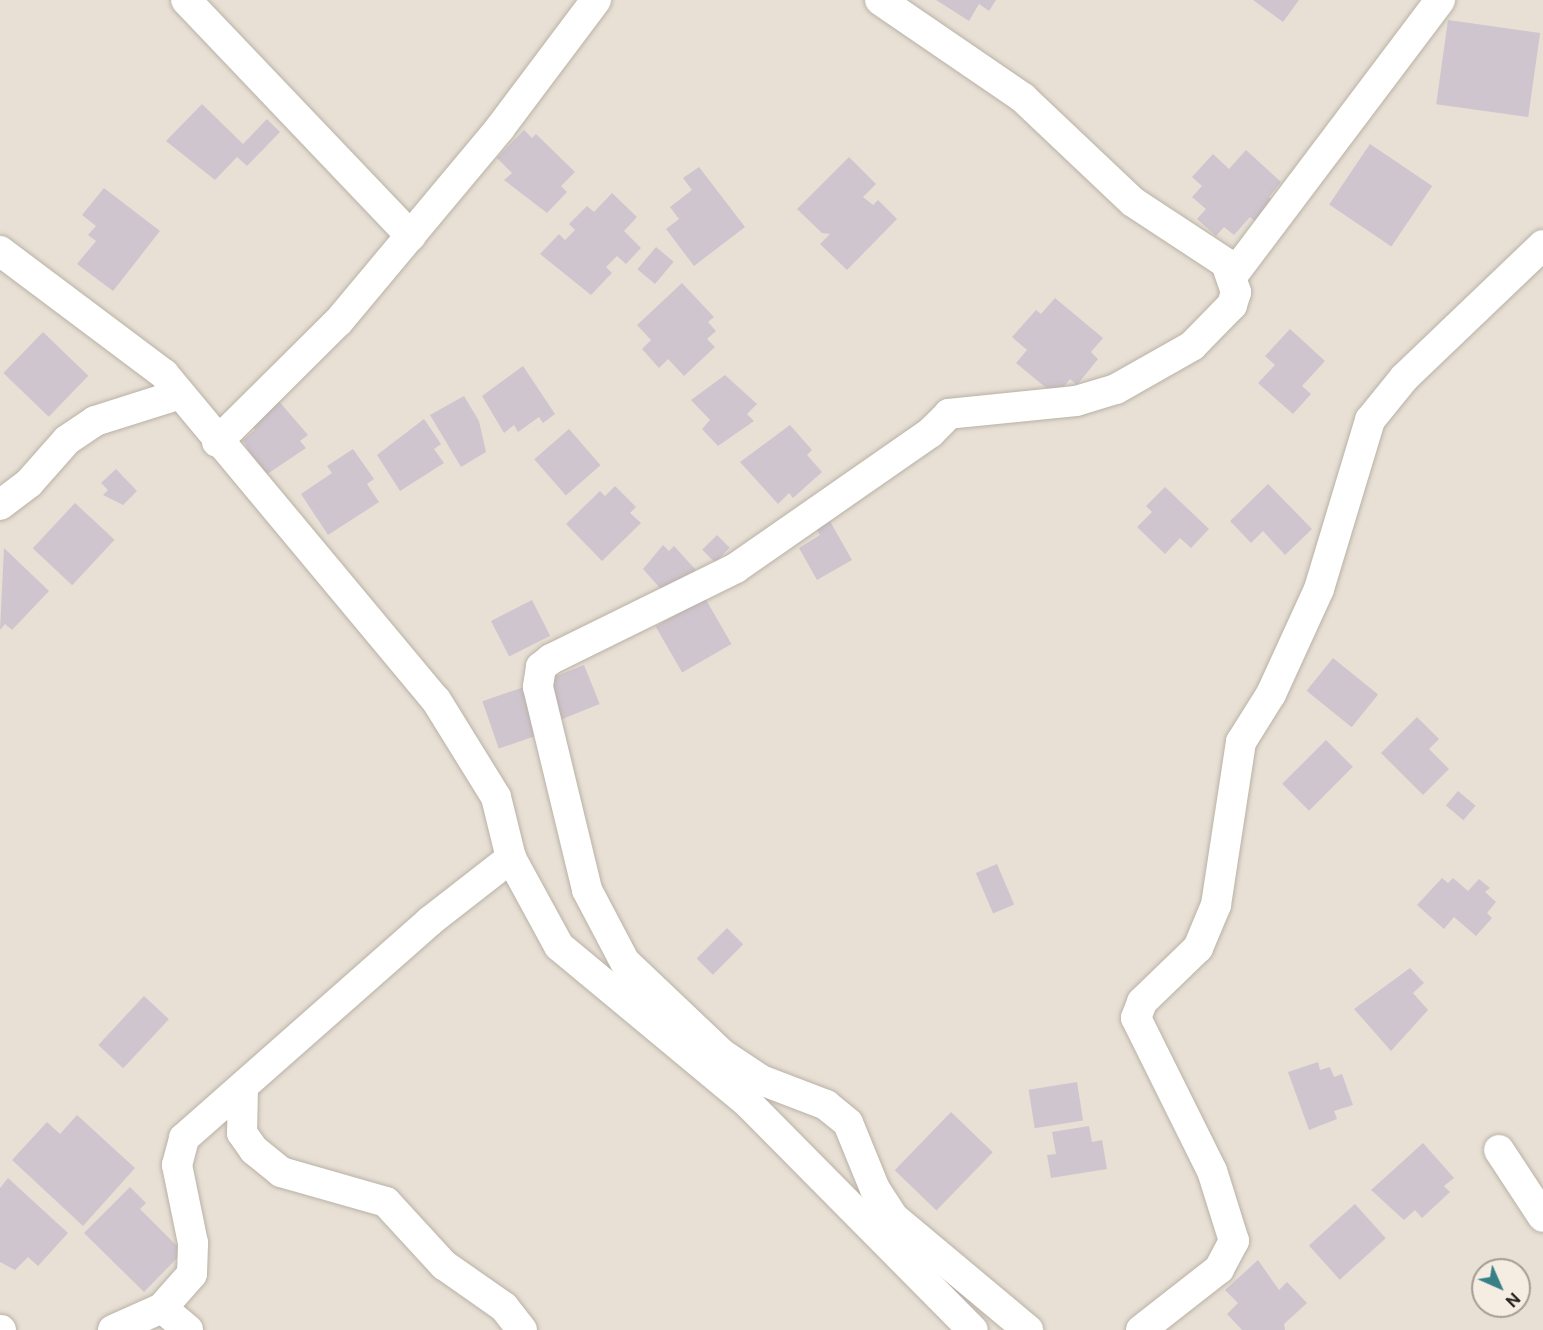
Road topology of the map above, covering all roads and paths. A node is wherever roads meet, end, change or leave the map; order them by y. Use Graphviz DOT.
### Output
graph roads {
  1 [pos="186,0"];
  2 [pos="596,0"];
  3 [pos="880,0"];
  4 [pos="1440,0"];
  5 [pos="411,236"];
  6 [pos="1543,245"];
  7 [pos="0,251"];
  8 [pos="1233,275"];
  9 [pos="180,394"];
  10 [pos="217,442"];
  11 [pos="0,505"];
  12 [pos="511,858"];
  13 [pos="243,1087"];
  14 [pos="1499,1150"];
  15 [pos="1543,1217"];
  16 [pos="162,1308"];
  17 [pos="113,1330"];
  18 [pos="188,1330"];
  19 [pos="522,1330"];
  20 [pos="973,1330"];
  21 [pos="1028,1330"];
  22 [pos="1141,1330"];
  1 -- 5 [label="street"];
  2 -- 5 [label="street"];
  3 -- 8 [label="street"];
  4 -- 8 [label="street"];
  5 -- 10 [label="street"];
  6 -- 22 [label="street"];
  7 -- 9 [label="street"];
  8 -- 21 [label="street"];
  9 -- 10 [label="street"];
  9 -- 11 [label="street"];
  10 -- 12 [label="street"];
  12 -- 13 [label="street"];
  12 -- 20 [label="street"];
  13 -- 16 [label="street"];
  13 -- 19 [label="street"];
  14 -- 15 [label="street"];
  16 -- 17 [label="street"];
  16 -- 18 [label="street"];
}
